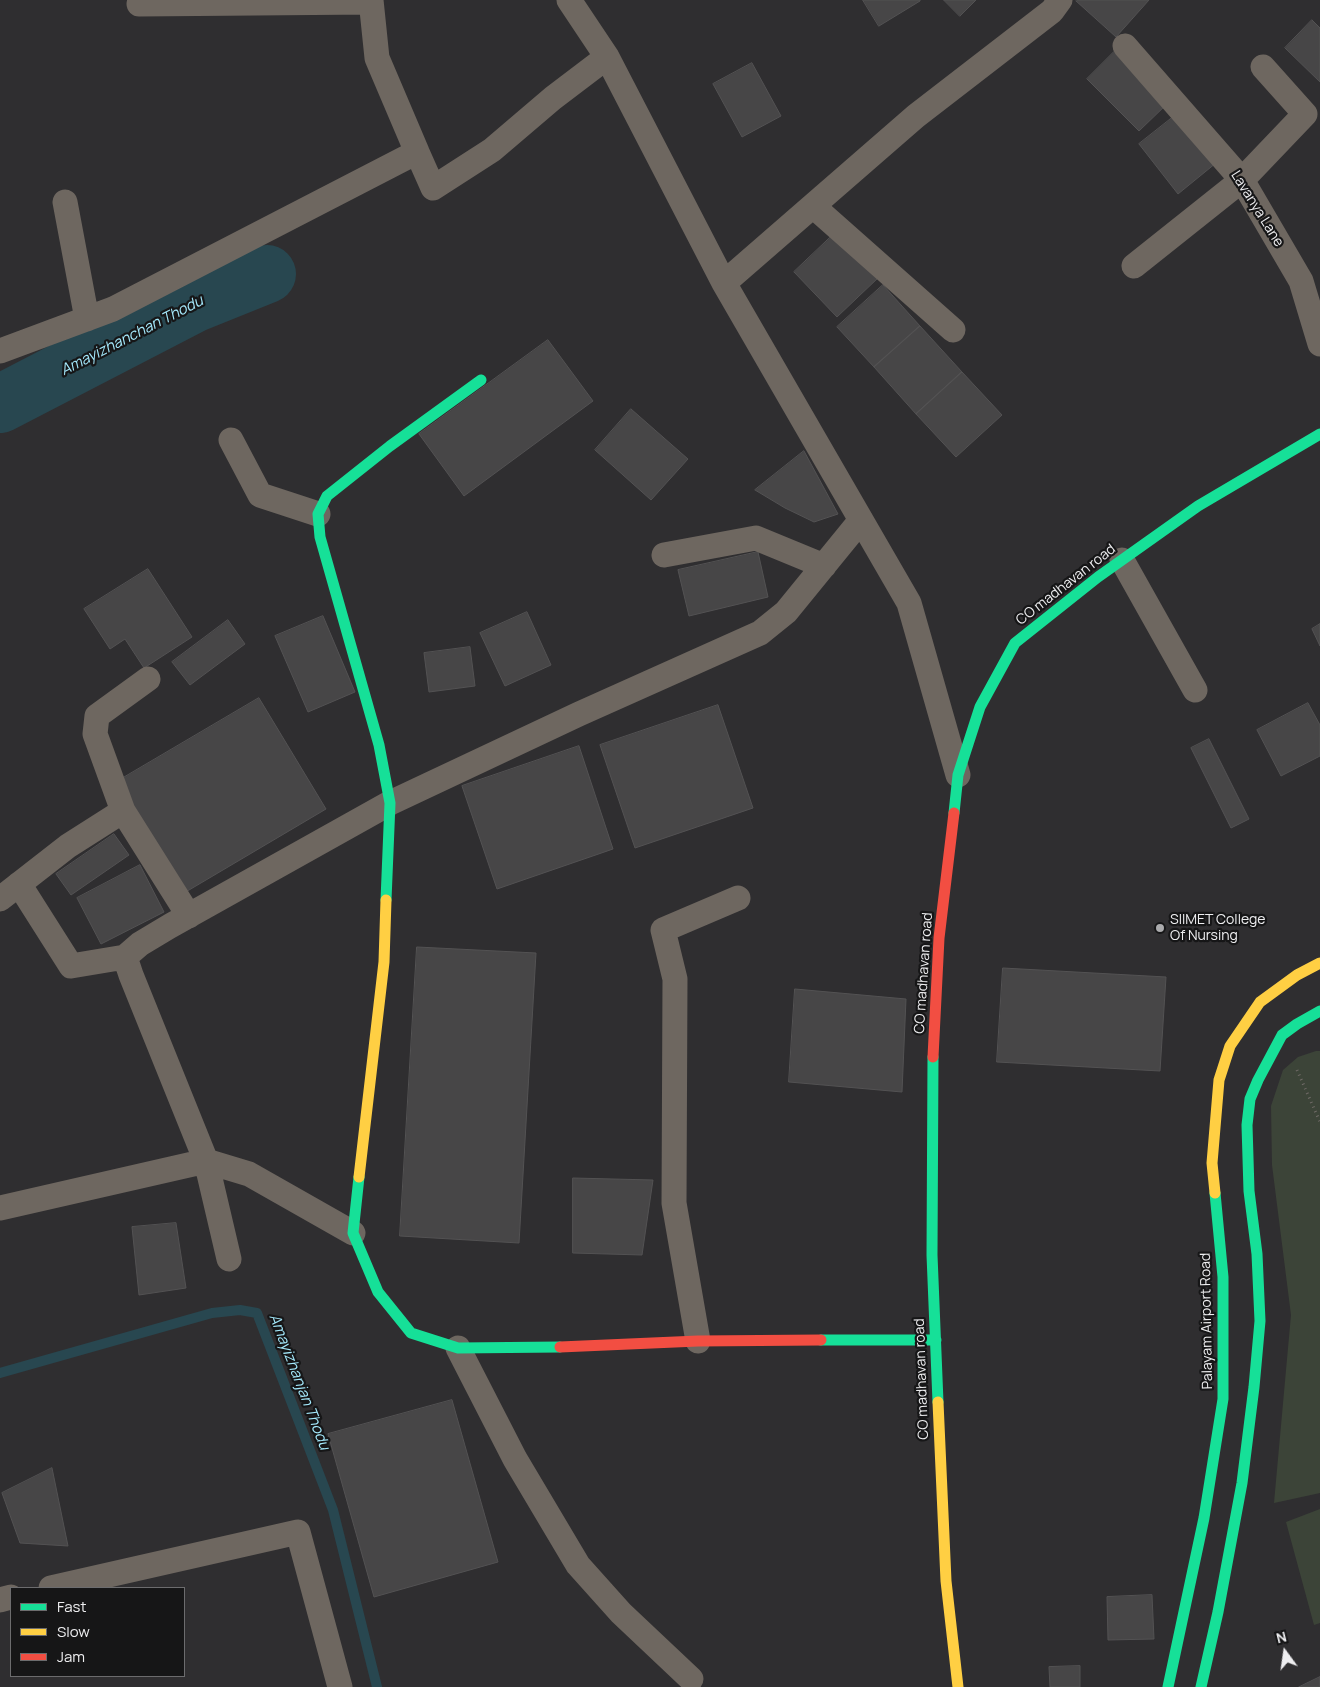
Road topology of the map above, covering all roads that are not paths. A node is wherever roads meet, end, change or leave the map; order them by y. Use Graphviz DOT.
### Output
graph roads {
  1 [pos="569,0"];
  2 [pos="1060,0"];
  3 [pos="371,1"];
  4 [pos="139,4"];
  5 [pos="1125,46"];
  6 [pos="607,57"];
  7 [pos="1263,68"];
  8 [pos="417,152"];
  9 [pos="1242,180"];
  10 [pos="65,202"];
  11 [pos="813,206"];
  12 [pos="1134,266"];
  13 [pos="724,283"];
  14 [pos="87,319"];
  15 [pos="953,330"];
  16 [pos="1320,344"];
  17 [pos="0,351"];
  18 [pos="481,380"];
  19 [pos="1320,434"];
  20 [pos="231,440"];
  21 [pos="318,514"];
  22 [pos="861,520"];
  23 [pos="664,555"];
  24 [pos="1122,560"];
  25 [pos="824,566"];
  26 [pos="148,679"];
  27 [pos="1195,690"];
  28 [pos="958,775"];
  29 [pos="390,802"];
  30 [pos="123,811"];
  31 [pos="19,884"];
  32 [pos="738,898"];
  33 [pos="0,899"];
  34 [pos="188,916"];
  35 [pos="125,957"];
  36 [pos="1320,963"];
  37 [pos="1320,1011"];
  38 [pos="206,1161"];
  39 [pos="0,1208"];
  40 [pos="353,1234"];
  41 [pos="229,1258"];
  42 [pos="936,1340"];
  43 [pos="698,1341"];
  44 [pos="458,1348"];
  45 [pos="55,1587"];
  46 [pos="691,1679"];
  47 [pos="340,1687"];
  48 [pos="958,1687"];
  49 [pos="1168,1687"];
  50 [pos="1200,1687"];
  1 -- 6 [label="street"];
  2 -- 11 [label="street"];
  3 -- 4 [label="street"];
  3 -- 8 [label="street"];
  5 -- 9 [label="street, Lavanya Lane"];
  6 -- 8 [label="street"];
  6 -- 13 [label="street"];
  7 -- 9 [label="street"];
  8 -- 14 [label="street"];
  9 -- 12 [label="street"];
  9 -- 16 [label="street, Lavanya Lane"];
  10 -- 14 [label="street"];
  11 -- 13 [label="street"];
  11 -- 15 [label="street"];
  13 -- 22 [label="street"];
  14 -- 17 [label="street"];
  18 -- 21 [label="street"];
  19 -- 24 [label="street, CO madhavan road"];
  20 -- 21 [label="street"];
  21 -- 29 [label="street"];
  22 -- 25 [label="street"];
  22 -- 28 [label="street"];
  23 -- 25 [label="street"];
  24 -- 27 [label="street"];
  24 -- 28 [label="street, CO madhavan road"];
  25 -- 29 [label="street"];
  26 -- 30 [label="street"];
  28 -- 42 [label="street, CO madhavan road"];
  29 -- 34 [label="street"];
  29 -- 40 [label="street"];
  30 -- 31 [label="street"];
  30 -- 34 [label="street"];
  31 -- 33 [label="street"];
  31 -- 35 [label="street"];
  32 -- 43 [label="street"];
  34 -- 35 [label="street"];
  35 -- 38 [label="street"];
  36 -- 49 [label="street, Palayam Airport Road"];
  37 -- 50 [label="street"];
  38 -- 39 [label="street"];
  38 -- 40 [label="street"];
  38 -- 41 [label="street"];
  40 -- 44 [label="street"];
  42 -- 43 [label="street"];
  42 -- 48 [label="street, CO madhavan road"];
  43 -- 44 [label="street"];
  44 -- 46 [label="street"];
  45 -- 47 [label="street"];
}
